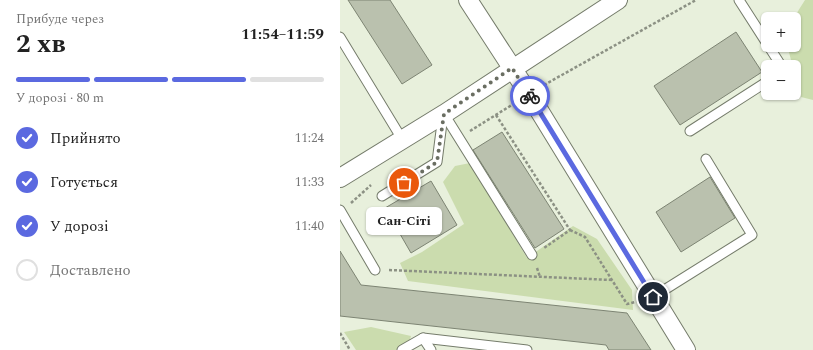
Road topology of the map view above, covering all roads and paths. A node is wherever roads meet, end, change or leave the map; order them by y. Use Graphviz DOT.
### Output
graph roads {
  1 [pos="468,0"];
  2 [pos="618,0"];
  3 [pos="696,0"];
  4 [pos="738,0"];
  5 [pos="340,37"];
  6 [pos="777,60"];
  7 [pos="512,68"];
  8 [pos="761,85"];
  9 [pos="529,94"];
  10 [pos="444,114"];
  11 [pos="496,115"];
  12 [pos="690,131"];
  13 [pos="402,139"];
  14 [pos="706,159"];
  15 [pos="340,178"];
  16 [pos="382,196"];
  17 [pos="340,210"];
  18 [pos="570,230"];
  19 [pos="532,255"];
  20 [pos="375,270"];
  21 [pos="612,280"];
  22 [pos="653,297"];
  23 [pos="340,333"];
  24 [pos="423,338"];
  25 [pos="350,350"];
  26 [pos="402,350"];
  27 [pos="431,350"];
  28 [pos="527,350"];
  29 [pos="686,350"];
  1 -- 7 [label="street"];
  2 -- 7 [label="street"];
  3 -- 9 [label="path"];
  4 -- 6 [label="lane"];
  5 -- 13 [label="lane"];
  7 -- 9 [label="street"];
  7 -- 10 [label="street"];
  8 -- 12 [label="lane"];
  9 -- 22 [label="street"];
  10 -- 13 [label="street"];
  10 -- 16 [label="lane"];
  10 -- 19 [label="lane"];
  11 -- 18 [label="path"];
  13 -- 15 [label="street"];
  14 -- 22 [label="lane"];
  17 -- 20 [label="lane"];
  18 -- 19 [label="path"];
  18 -- 21 [label="path"];
  20 -- 21 [label="path"];
  21 -- 22 [label="path"];
  22 -- 29 [label="street"];
  23 -- 25 [label="path"];
  24 -- 26 [label="lane"];
  24 -- 27 [label="lane"];
  24 -- 28 [label="lane"];
}
